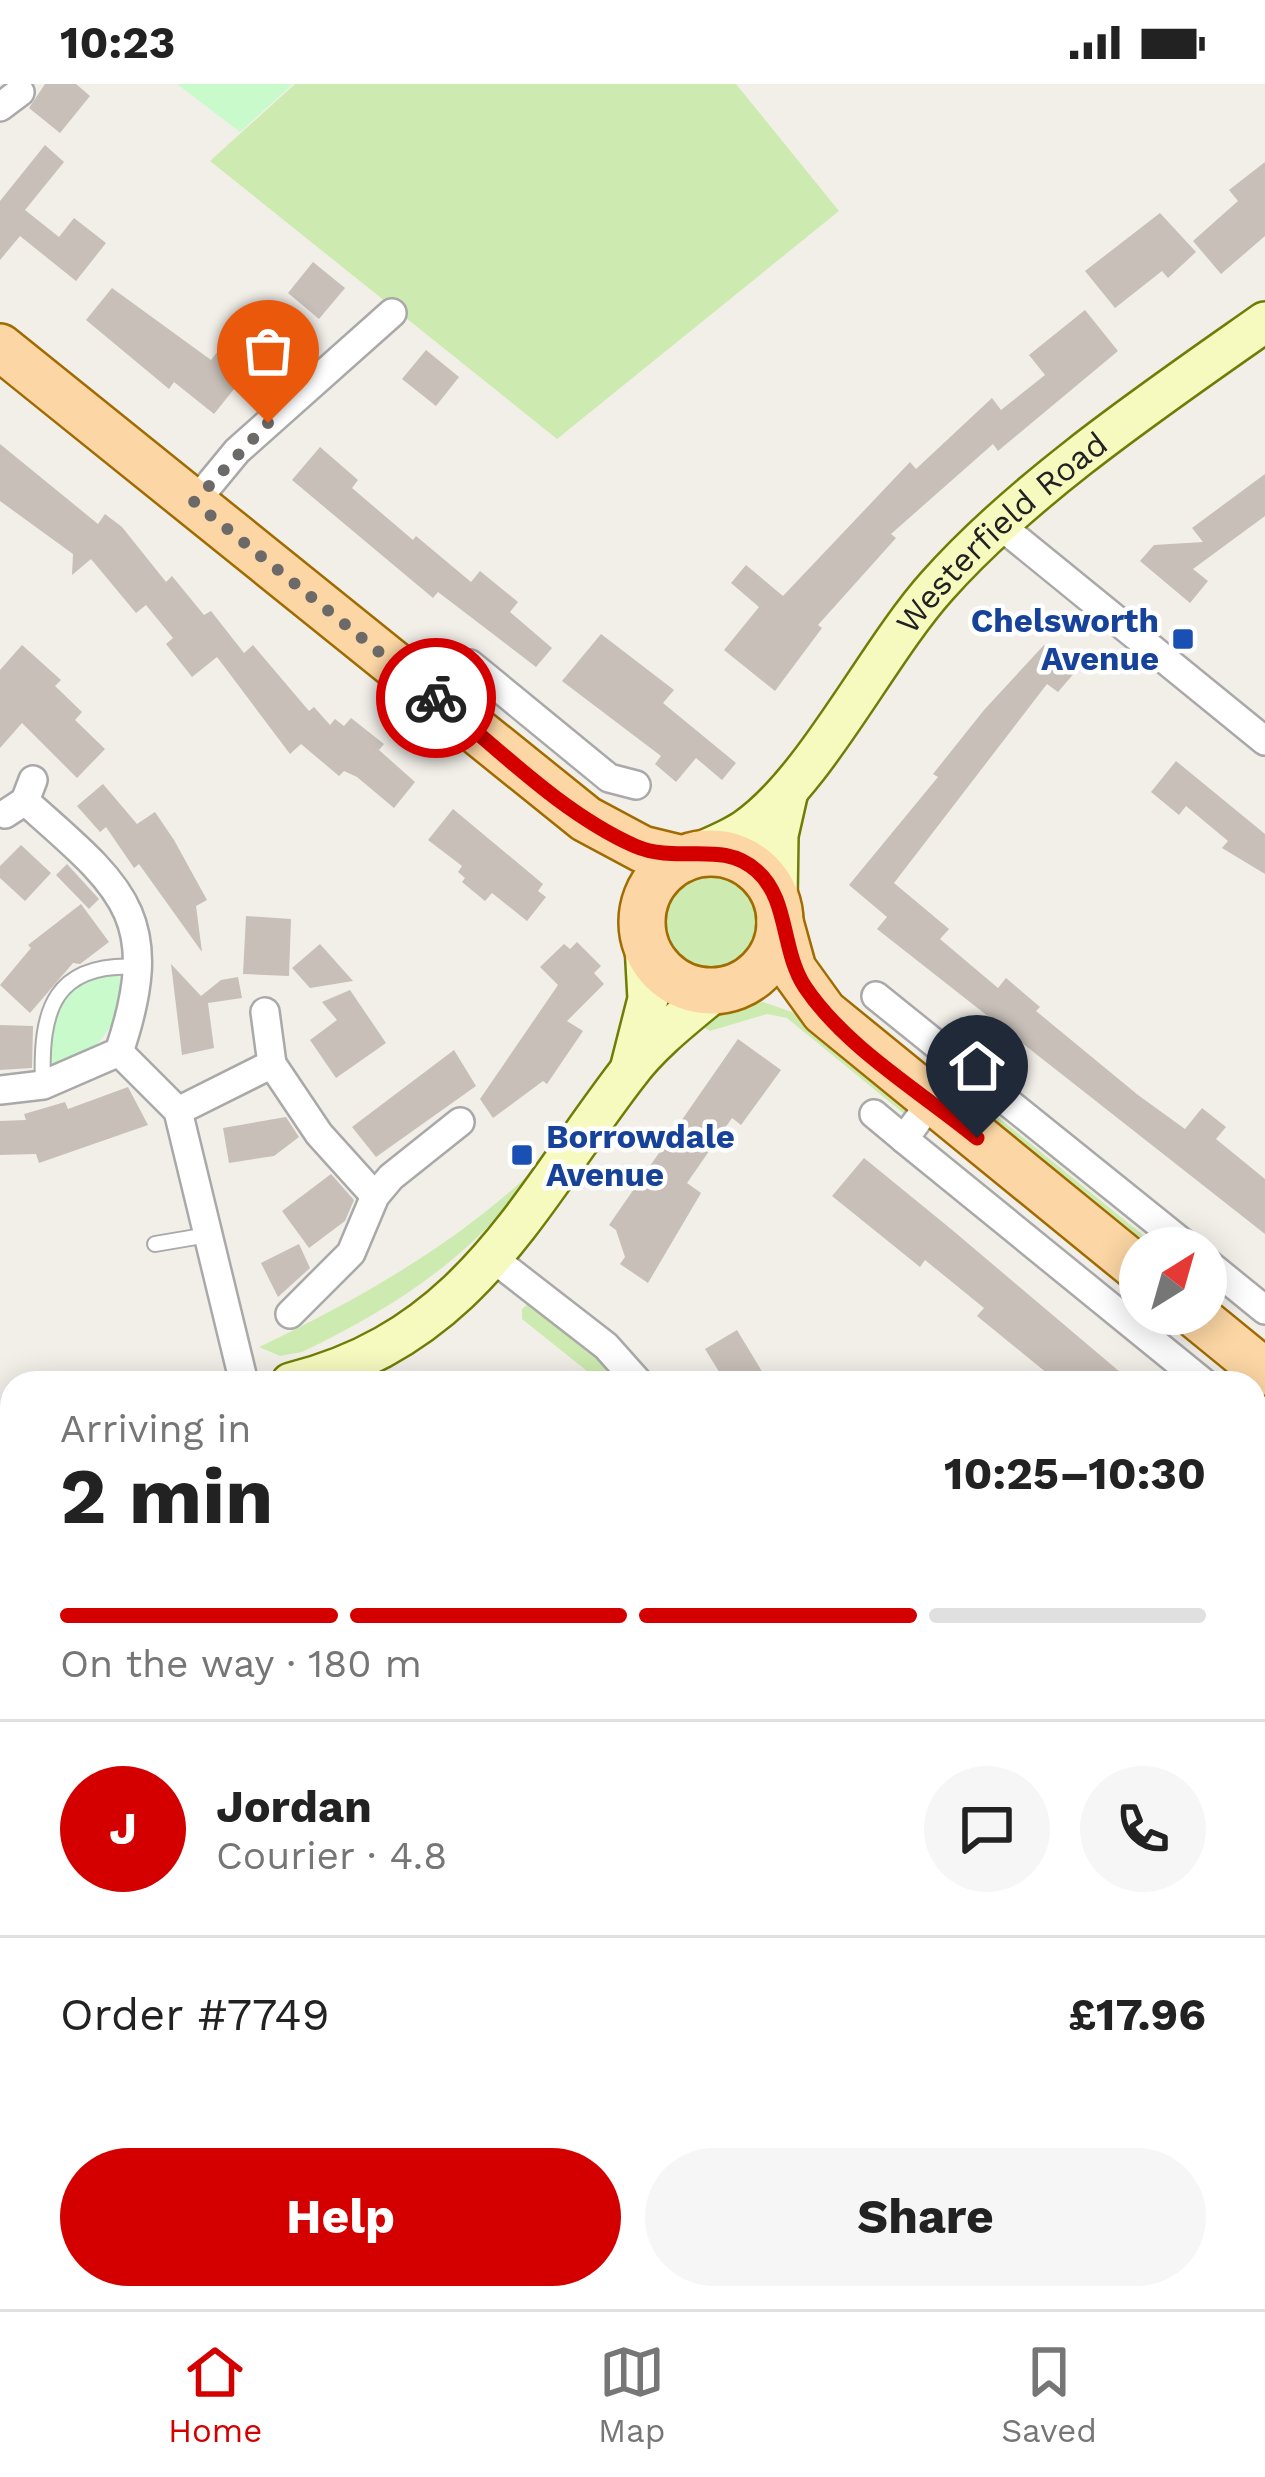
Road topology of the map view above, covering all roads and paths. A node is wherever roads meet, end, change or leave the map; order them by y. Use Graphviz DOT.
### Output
graph roads {
  1 [pos="392,313"];
  2 [pos="1265,322"];
  3 [pos="0,347"];
  4 [pos="194,502"];
  5 [pos="1000,526"];
  6 [pos="454,712"];
  7 [pos="1265,741"];
  8 [pos="596,767"];
  9 [pos="636,785"];
  10 [pos="788,791"];
  11 [pos="21,798"];
  12 [pos="575,811"];
  13 [pos="689,856"];
  14 [pos="778,911"];
  15 [pos="644,936"];
  16 [pos="140,968"];
  17 [pos="726,989"];
  18 [pos="876,996"];
  19 [pos="265,1012"];
  20 [pos="824,1012"];
  21 [pos="914,1026"];
  22 [pos="119,1052"];
  23 [pos="272,1064"];
  24 [pos="887,1065"];
  25 [pos="630,1070"];
  26 [pos="43,1084"];
  27 [pos="0,1090"];
  28 [pos="932,1101"];
  29 [pos="178,1112"];
  30 [pos="874,1114"];
  31 [pos="460,1122"];
  32 [pos="904,1139"];
  33 [pos="375,1196"];
  34 [pos="1163,1227"];
  35 [pos="1094,1232"];
  36 [pos="208,1235"];
  37 [pos="155,1244"];
  38 [pos="1119,1253"];
  39 [pos="494,1259"];
  40 [pos="1064,1268"];
  41 [pos="1227,1292"];
  42 [pos="290,1314"];
  43 [pos="1227,1326"];
  44 [pos="1258,1337"];
  45 [pos="241,1371"];
  46 [pos="322,1371"];
  47 [pos="628,1371"];
  48 [pos="1189,1371"];
  1 -- 4 [label="street"];
  2 -- 5 [label="main road, Westerfield Road"];
  3 -- 4 [label="main road"];
  4 -- 6 [label="main road"];
  5 -- 7 [label="street"];
  5 -- 10 [label="main road, Westerfield Road"];
  6 -- 8 [label="street"];
  6 -- 12 [label="main road"];
  8 -- 9 [label="street"];
  8 -- 12 [label="street"];
  10 -- 13 [label="main road, Westerfield Road"];
  10 -- 14 [label="main road, Westerfield Road"];
  11 -- 16 [label="street"];
  12 -- 13 [label="main road"];
  12 -- 15 [label="main road"];
  13 -- 14 [label="main road"];
  13 -- 15 [label="main road"];
  14 -- 17 [label="main road"];
  14 -- 20 [label="main road"];
  15 -- 17 [label="main road"];
  15 -- 25 [label="main road"];
  16 -- 22 [label="street"];
  16 -- 26 [label="lane"];
  17 -- 20 [label="main road"];
  17 -- 25 [label="main road"];
  18 -- 21 [label="street"];
  19 -- 23 [label="street"];
  20 -- 24 [label="main road"];
  21 -- 24 [label="street"];
  21 -- 34 [label="street"];
  22 -- 26 [label="street"];
  22 -- 29 [label="street"];
  23 -- 29 [label="street"];
  23 -- 33 [label="street"];
  24 -- 28 [label="main road"];
  25 -- 39 [label="main road"];
  26 -- 27 [label="street"];
  28 -- 32 [label="street"];
  28 -- 35 [label="main road"];
  29 -- 36 [label="street"];
  30 -- 32 [label="street"];
  31 -- 33 [label="street"];
  32 -- 40 [label="street"];
  33 -- 42 [label="street"];
  35 -- 38 [label="main road"];
  35 -- 40 [label="street"];
  36 -- 37 [label="lane"];
  36 -- 45 [label="street"];
  39 -- 46 [label="main road"];
  39 -- 47 [label="street"];
  40 -- 48 [label="street"];
  41 -- 44 [label="street"];
  43 -- 44 [label="main road"];
}
